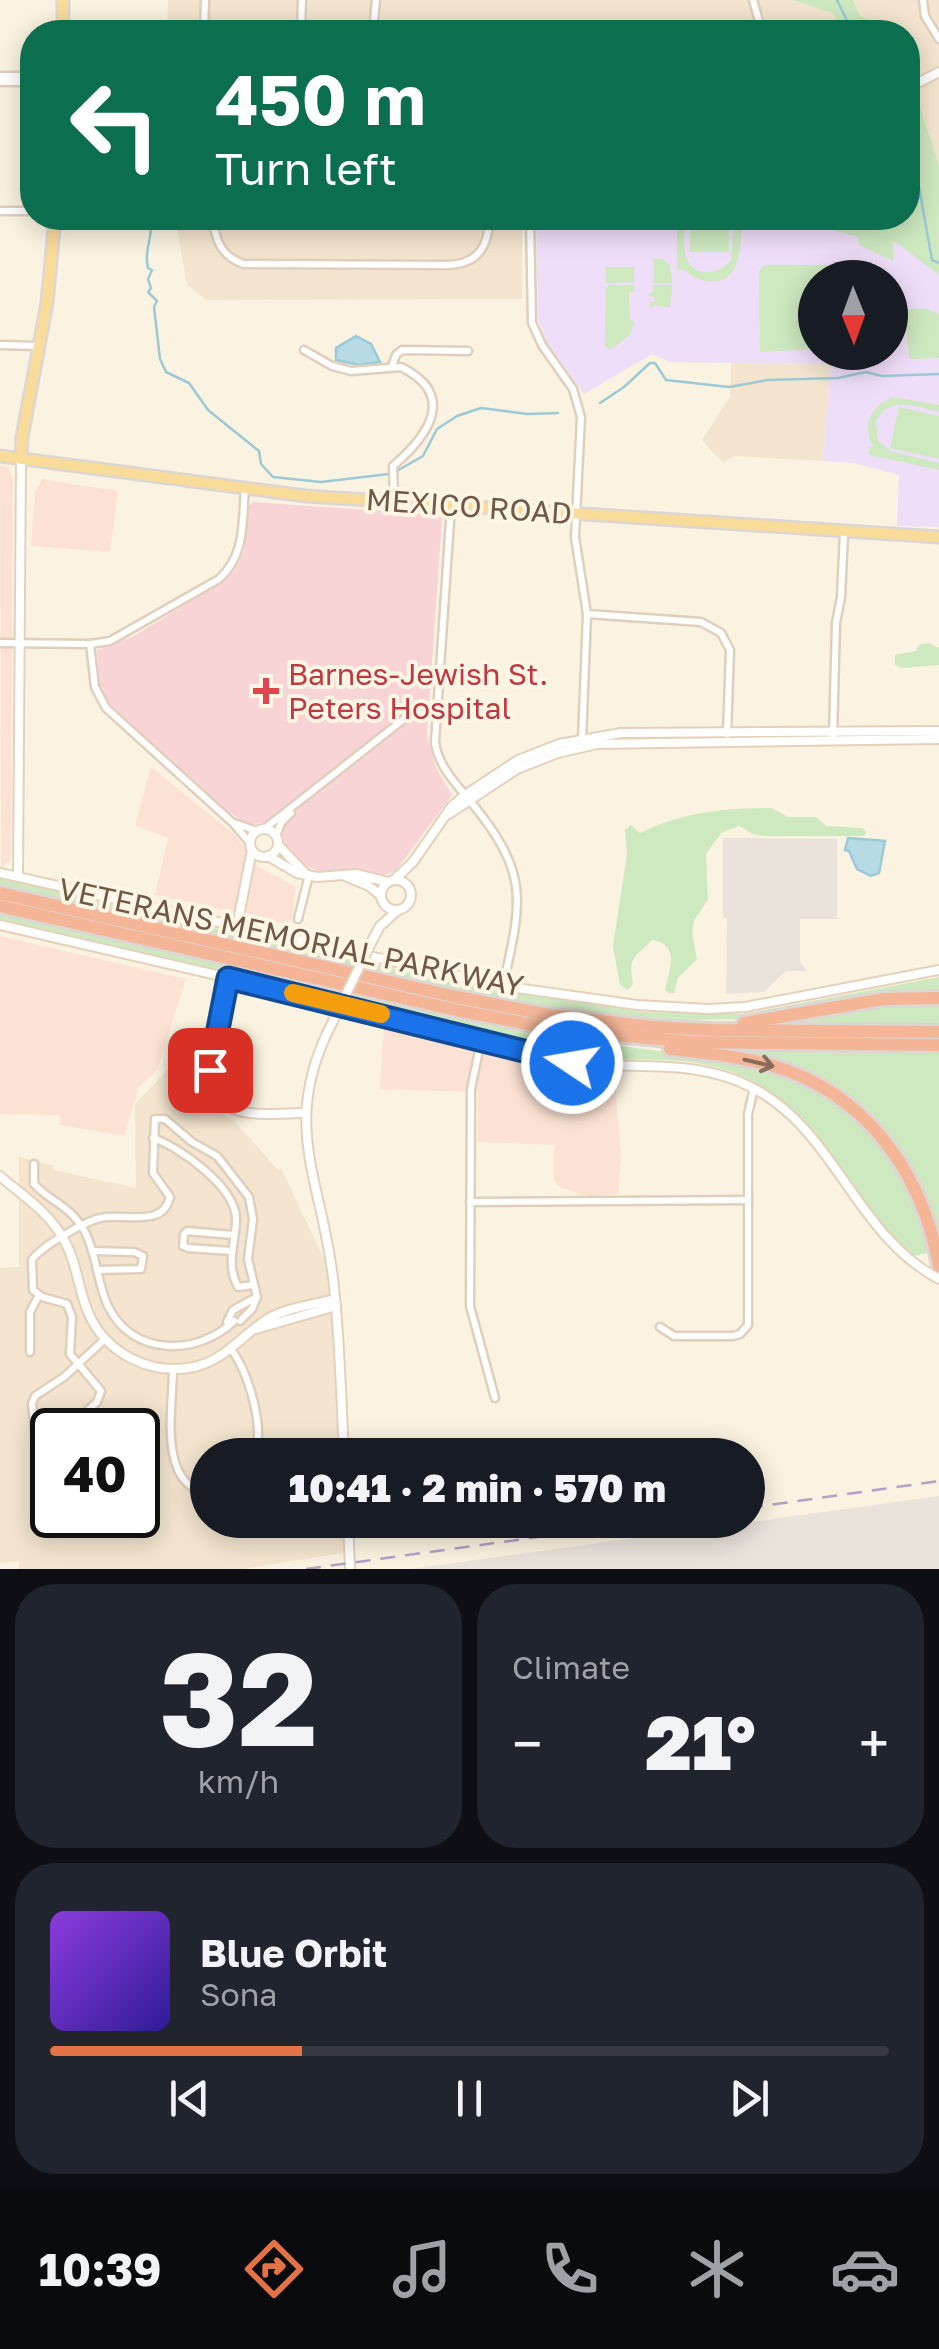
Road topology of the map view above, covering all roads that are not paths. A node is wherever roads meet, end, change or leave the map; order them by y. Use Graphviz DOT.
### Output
graph roads {
  1 [pos="923,0"];
  2 [pos="939,39"];
  3 [pos="54,230"];
  4 [pos="215,230"];
  5 [pos="488,230"];
  6 [pos="530,230"];
  7 [pos="478,255"];
  8 [pos="485,262"];
  9 [pos="0,345"];
  10 [pos="39,346"];
  11 [pos="304,350"];
  12 [pos="468,351"];
  13 [pos="392,366"];
  14 [pos="0,456"];
  15 [pos="21,460"];
  16 [pos="244,489"];
  17 [pos="394,502"];
  18 [pos="450,505"];
  19 [pos="577,513"];
  20 [pos="844,533"];
  21 [pos="939,537"];
  22 [pos="586,614"];
  23 [pos="0,643"];
  24 [pos="20,644"];
  25 [pos="90,644"];
  26 [pos="436,712"];
  27 [pos="939,730"];
  28 [pos="727,736"];
  29 [pos="833,736"];
  30 [pos="939,738"];
  31 [pos="582,742"];
  32 [pos="467,798"];
  33 [pos="294,808"];
  34 [pos="232,823"];
  35 [pos="261,830"];
  36 [pos="277,840"];
  37 [pos="251,847"];
  38 [pos="265,857"];
  39 [pos="413,862"];
  40 [pos="0,872"];
  41 [pos="307,874"];
  42 [pos="248,875"];
  43 [pos="18,876"];
  44 [pos="345,876"];
  45 [pos="391,881"];
  46 [pos="409,888"];
  47 [pos="0,893"];
  48 [pos="381,899"];
  49 [pos="0,906"];
  50 [pos="397,910"];
  51 [pos="298,920"];
  52 [pos="0,925"];
  53 [pos="237,926"];
  54 [pos="380,926"];
  55 [pos="939,970"];
  56 [pos="228,978"];
  57 [pos="503,986"];
  58 [pos="939,998"];
  59 [pos="696,1030"];
  60 [pos="939,1032"];
  61 [pos="594,1034"];
  62 [pos="481,1041"];
  63 [pos="939,1044"];
  64 [pos="754,1088"];
  65 [pos="305,1114"];
  66 [pos="153,1138"];
  67 [pos="34,1164"];
  68 [pos="0,1176"];
  69 [pos="748,1200"];
  70 [pos="470,1202"];
  71 [pos="82,1228"];
  72 [pos="233,1235"];
  73 [pos="63,1238"];
  74 [pos="231,1250"];
  75 [pos="92,1251"];
  76 [pos="939,1266"];
  77 [pos="98,1270"];
  78 [pos="939,1279"];
  79 [pos="254,1285"];
  80 [pos="39,1295"];
  81 [pos="336,1302"];
  82 [pos="238,1316"];
  83 [pos="660,1328"];
  84 [pos="253,1331"];
  85 [pos="105,1338"];
  86 [pos="231,1349"];
  87 [pos="30,1352"];
  88 [pos="78,1364"];
  89 [pos="174,1369"];
  90 [pos="495,1398"];
  91 [pos="34,1408"];
  92 [pos="90,1408"];
  93 [pos="258,1438"];
  94 [pos="343,1438"];
  95 [pos="190,1486"];
  96 [pos="349,1538"];
  97 [pos="350,1569"];
  1 -- 2 [label="street"];
  3 -- 10 [label="main road"];
  4 -- 7 [label="street"];
  5 -- 7 [label="street"];
  6 -- 19 [label="street"];
  7 -- 8 [label="street"];
  9 -- 10 [label="street"];
  10 -- 15 [label="main road"];
  11 -- 13 [label="street"];
  12 -- 13 [label="street"];
  13 -- 17 [label="street"];
  14 -- 15 [label="main road, MEXICO ROAD"];
  15 -- 16 [label="main road, MEXICO ROAD"];
  15 -- 24 [label="street"];
  16 -- 17 [label="main road, MEXICO ROAD"];
  16 -- 25 [label="street"];
  17 -- 18 [label="main road, MEXICO ROAD"];
  18 -- 19 [label="main road, MEXICO ROAD"];
  18 -- 26 [label="street"];
  19 -- 20 [label="main road, MEXICO ROAD"];
  19 -- 22 [label="street"];
  20 -- 21 [label="main road, MEXICO ROAD"];
  20 -- 29 [label="street"];
  22 -- 28 [label="street"];
  22 -- 31 [label="street"];
  23 -- 24 [label="street"];
  24 -- 25 [label="street"];
  24 -- 43 [label="street"];
  25 -- 34 [label="street"];
  26 -- 32 [label="street"];
  26 -- 33 [label="street"];
  27 -- 29 [label="street"];
  28 -- 29 [label="street"];
  28 -- 31 [label="street"];
  29 -- 30 [label="street"];
  31 -- 32 [label="street"];
  32 -- 39 [label="street"];
  32 -- 57 [label="street"];
  33 -- 35 [label="street"];
  33 -- 36 [label="street"];
  34 -- 35 [label="street"];
  34 -- 37 [label="street"];
  35 -- 36 [label="street"];
  35 -- 37 [label="street"];
  36 -- 38 [label="street"];
  36 -- 41 [label="street"];
  37 -- 38 [label="street"];
  37 -- 42 [label="street"];
  38 -- 41 [label="street"];
  38 -- 42 [label="street"];
  39 -- 45 [label="street"];
  39 -- 46 [label="street"];
  40 -- 43 [label="street, VETERANS MEMORIAL PARKWAY"];
  41 -- 44 [label="street"];
  41 -- 51 [label="street"];
  42 -- 53 [label="street"];
  43 -- 53 [label="street, VETERANS MEMORIAL PARKWAY"];
  44 -- 45 [label="street"];
  44 -- 48 [label="street"];
  45 -- 46 [label="street"];
  45 -- 48 [label="street"];
  46 -- 50 [label="street"];
  47 -- 59 [label="highway"];
  48 -- 50 [label="street"];
  48 -- 54 [label="street"];
  49 -- 61 [label="highway"];
  50 -- 54 [label="street"];
  52 -- 56 [label="street"];
  53 -- 57 [label="street, VETERANS MEMORIAL PARKWAY"];
  54 -- 65 [label="street, bridge"];
  55 -- 57 [label="street, VETERANS MEMORIAL PARKWAY"];
  56 -- 62 [label="street"];
  56 -- 65 [label="street"];
  58 -- 59 [label="highway"];
  59 -- 60 [label="highway"];
  61 -- 63 [label="highway"];
  61 -- 76 [label="highway, one-way"];
  62 -- 64 [label="street"];
  62 -- 70 [label="street"];
  64 -- 69 [label="street"];
  64 -- 78 [label="street"];
  65 -- 81 [label="street"];
  66 -- 71 [label="street"];
  66 -- 72 [label="street"];
  66 -- 79 [label="street"];
  67 -- 71 [label="street"];
  68 -- 73 [label="street"];
  69 -- 70 [label="street"];
  69 -- 83 [label="street"];
  70 -- 90 [label="street"];
  71 -- 73 [label="street"];
  71 -- 75 [label="street"];
  72 -- 74 [label="street"];
  72 -- 74 [label="street"];
  73 -- 80 [label="street"];
  73 -- 85 [label="street"];
  74 -- 79 [label="street"];
  75 -- 77 [label="street"];
  75 -- 77 [label="street"];
  77 -- 82 [label="street"];
  79 -- 82 [label="street"];
  80 -- 87 [label="street"];
  80 -- 88 [label="street"];
  81 -- 84 [label="street"];
  81 -- 94 [label="street"];
  82 -- 84 [label="street"];
  84 -- 86 [label="street"];
  85 -- 88 [label="street"];
  85 -- 89 [label="street"];
  86 -- 89 [label="street"];
  86 -- 93 [label="street"];
  88 -- 91 [label="street"];
  88 -- 92 [label="street"];
  89 -- 95 [label="street"];
  96 -- 97 [label="street"];
}
